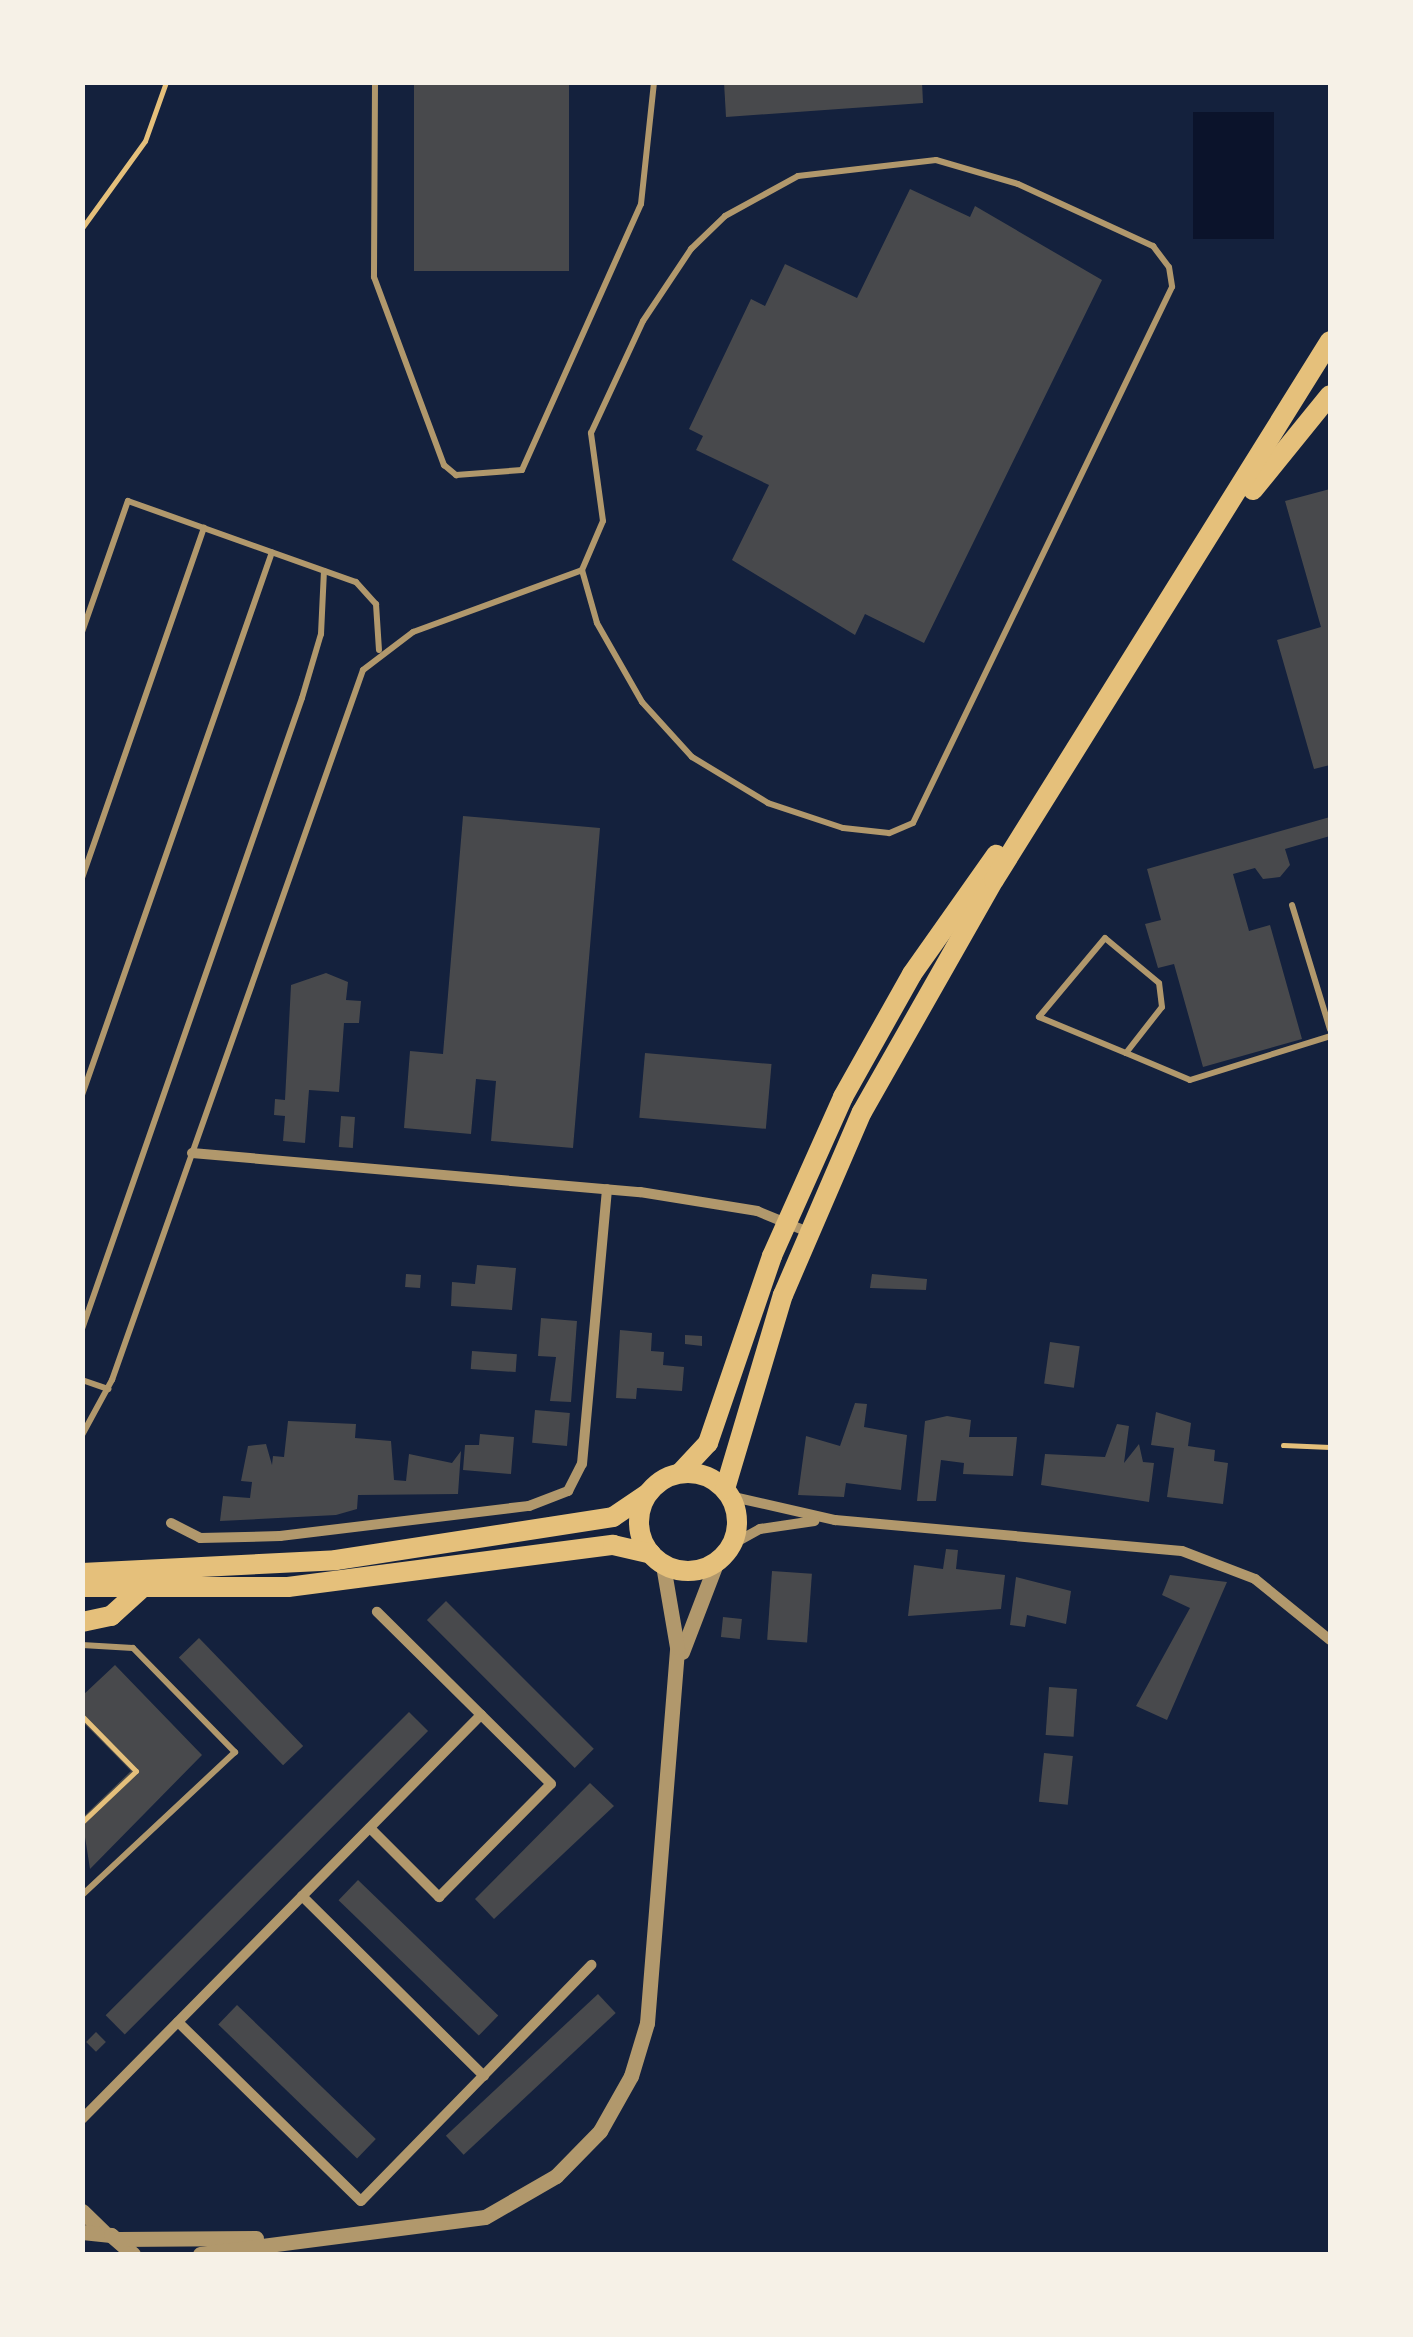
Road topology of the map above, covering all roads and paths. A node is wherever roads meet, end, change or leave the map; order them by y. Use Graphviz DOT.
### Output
graph roads {
  1 [pos="166,82"];
  2 [pos="375,82"];
  3 [pos="654,82"];
  4 [pos="82,228"];
  5 [pos="1330,342"];
  6 [pos="1330,395"];
  7 [pos="1226,522"];
  8 [pos="204,528"];
  9 [pos="272,552"];
  10 [pos="582,570"];
  11 [pos="324,571"];
  12 [pos="82,632"];
  13 [pos="379,650"];
  14 [pos="1069,757"];
  15 [pos="82,878"];
  16 [pos="1292,905"];
  17 [pos="1330,1033"];
  18 [pos="1126,1053"];
  19 [pos="82,1095"];
  20 [pos="192,1153"];
  21 [pos="606,1189"];
  22 [pos="786,1222"];
  23 [pos="808,1232"];
  24 [pos="82,1329"];
  25 [pos="82,1380"];
  26 [pos="108,1389"];
  27 [pos="82,1435"];
  28 [pos="1283,1446"];
  29 [pos="1330,1447"];
  30 [pos="680,1474"];
  31 [pos="727,1493"];
  32 [pos="647,1494"];
  33 [pos="836,1520"];
  34 [pos="171,1523"];
  35 [pos="724,1554"];
  36 [pos="657,1560"];
  37 [pos="82,1574"];
  38 [pos="82,1587"];
  39 [pos="142,1588"];
  40 [pos="377,1612"];
  41 [pos="82,1622"];
  42 [pos="1330,1640"];
  43 [pos="82,1645"];
  44 [pos="674,1685"];
  45 [pos="482,1715"];
  46 [pos="82,1716"];
  47 [pos="82,1822"];
  48 [pos="370,1828"];
  49 [pos="82,1895"];
  50 [pos="302,1896"];
  51 [pos="592,1965"];
  52 [pos="178,2022"];
  53 [pos="484,2076"];
  54 [pos="82,2119"];
  55 [pos="82,2212"];
  56 [pos="82,2232"];
  57 [pos="110,2236"];
  58 [pos="306,2239"];
  59 [pos="133,2254"];
  60 [pos="200,2254"];
  1 -- 4 [label="path"];
  2 -- 3 [label="lane"];
  5 -- 7 [label="main road"];
  6 -- 7 [label="main road"];
  7 -- 14 [label="main road"];
  8 -- 9 [label="lane"];
  8 -- 12 [label="lane"];
  8 -- 15 [label="lane"];
  9 -- 11 [label="lane"];
  9 -- 19 [label="lane"];
  10 -- 10 [label="lane"];
  10 -- 13 [label="lane"];
  11 -- 13 [label="lane"];
  11 -- 24 [label="lane"];
  13 -- 20 [label="lane"];
  14 -- 22 [label="main road"];
  14 -- 23 [label="main road"];
  16 -- 17 [label="lane"];
  17 -- 18 [label="lane"];
  18 -- 18 [label="lane"];
  20 -- 21 [label="street"];
  20 -- 26 [label="lane"];
  21 -- 22 [label="street"];
  21 -- 34 [label="street"];
  22 -- 23 [label="street"];
  22 -- 30 [label="main road"];
  23 -- 31 [label="main road"];
  25 -- 26 [label="lane"];
  26 -- 27 [label="lane"];
  28 -- 29 [label="path"];
  30 -- 31 [label="main road"];
  30 -- 32 [label="main road"];
  31 -- 33 [label="street"];
  31 -- 35 [label="main road"];
  32 -- 36 [label="main road"];
  32 -- 37 [label="main road"];
  33 -- 35 [label="street"];
  33 -- 42 [label="street"];
  35 -- 36 [label="main road"];
  35 -- 44 [label="street"];
  36 -- 39 [label="main road"];
  36 -- 44 [label="street"];
  38 -- 39 [label="main road"];
  39 -- 41 [label="main road"];
  40 -- 45 [label="street"];
  43 -- 49 [label="lane"];
  44 -- 58 [label="street"];
  45 -- 48 [label="street"];
  45 -- 48 [label="street"];
  46 -- 47 [label="path"];
  48 -- 50 [label="street"];
  50 -- 52 [label="street"];
  50 -- 53 [label="street"];
  51 -- 53 [label="street"];
  52 -- 53 [label="street"];
  52 -- 54 [label="street"];
  55 -- 57 [label="street"];
  56 -- 57 [label="street"];
  57 -- 58 [label="street"];
  57 -- 59 [label="street"];
  58 -- 60 [label="street"];
}
